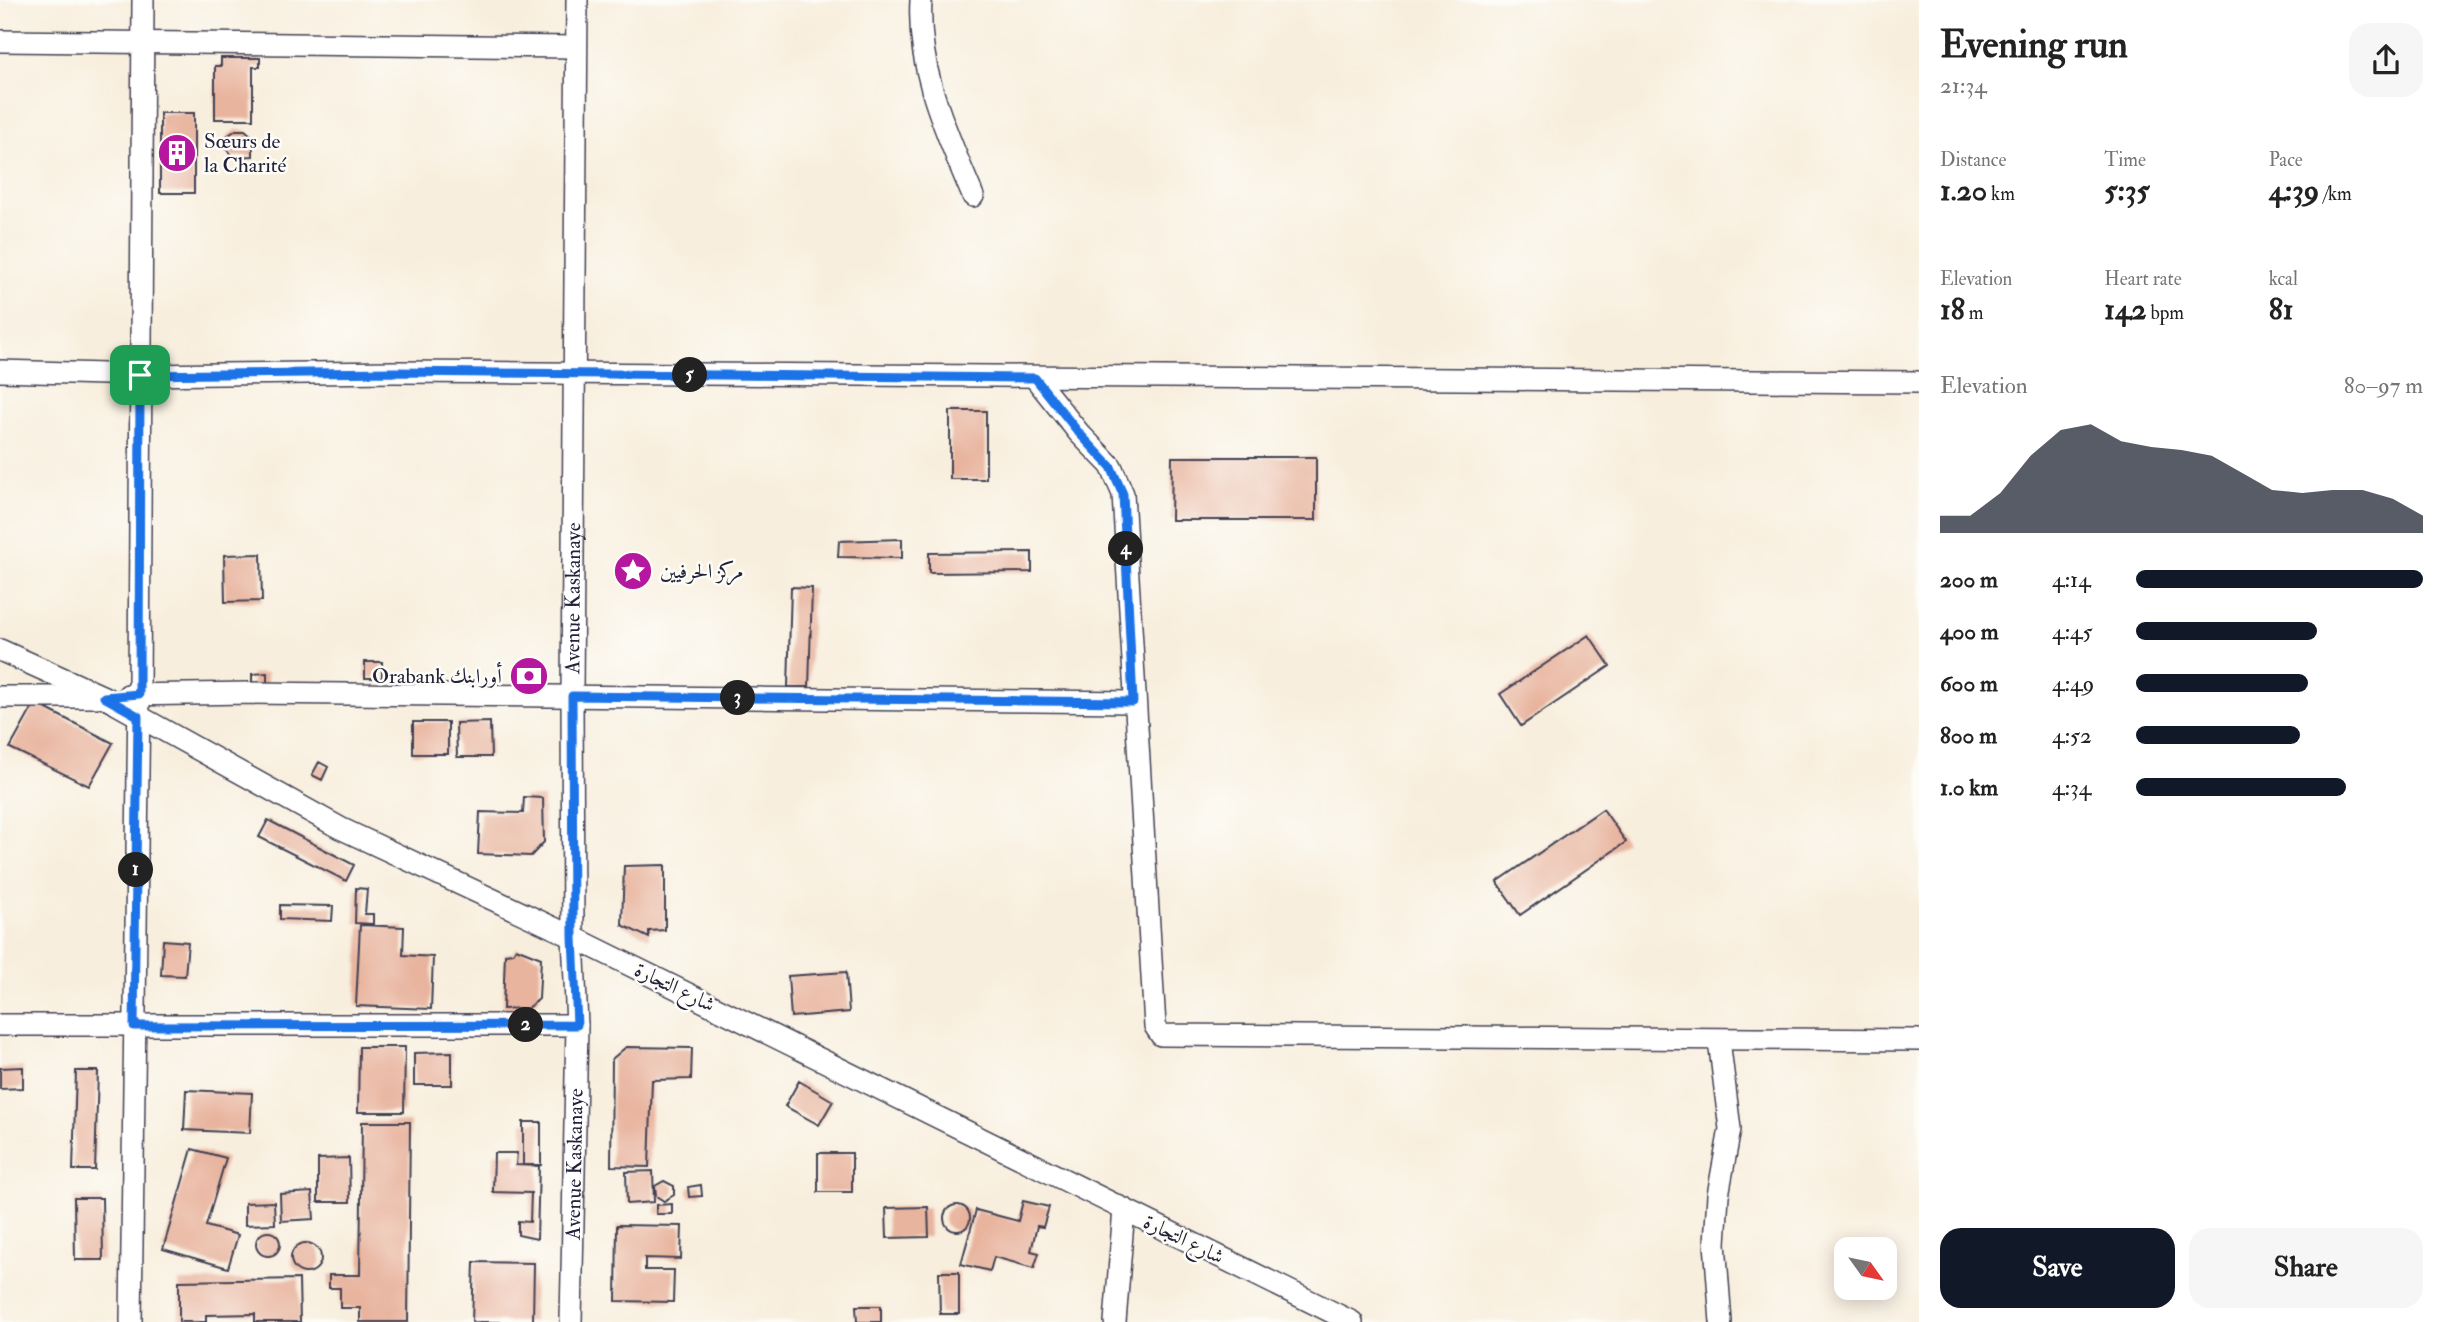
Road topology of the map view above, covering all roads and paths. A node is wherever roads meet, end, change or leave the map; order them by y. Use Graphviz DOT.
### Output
graph roads {
  1 [pos="143,0"];
  2 [pos="577,0"];
  3 [pos="921,0"];
  4 [pos="0,41"];
  5 [pos="143,42"];
  6 [pos="576,47"];
  7 [pos="973,196"];
  8 [pos="0,371"];
  9 [pos="576,373"];
  10 [pos="140,375"];
  11 [pos="1035,378"];
  12 [pos="1919,382"];
  13 [pos="0,650"];
  14 [pos="139,694"];
  15 [pos="572,696"];
  16 [pos="0,697"];
  17 [pos="104,697"];
  18 [pos="1133,702"];
  19 [pos="138,716"];
  20 [pos="573,937"];
  21 [pos="0,1025"];
  22 [pos="577,1025"];
  23 [pos="134,1026"];
  24 [pos="1719,1040"];
  25 [pos="1919,1040"];
  26 [pos="1124,1209"];
  27 [pos="131,1322"];
  28 [pos="571,1322"];
  29 [pos="1115,1322"];
  30 [pos="1352,1322"];
  31 [pos="1721,1322"];
  1 -- 5 [label="street"];
  2 -- 6 [label="street, Avenue Kaskanaye"];
  3 -- 7 [label="street"];
  4 -- 5 [label="street"];
  5 -- 6 [label="street"];
  5 -- 10 [label="street"];
  6 -- 9 [label="street, Avenue Kaskanaye"];
  8 -- 10 [label="street"];
  9 -- 10 [label="street"];
  9 -- 11 [label="street"];
  9 -- 15 [label="street, Avenue Kaskanaye"];
  10 -- 14 [label="street"];
  11 -- 12 [label="street"];
  11 -- 18 [label="street"];
  13 -- 17 [label="street, شارع التجارة"];
  14 -- 15 [label="street"];
  14 -- 17 [label="street"];
  14 -- 19 [label="street"];
  15 -- 18 [label="street"];
  15 -- 20 [label="street, Avenue Kaskanaye"];
  16 -- 17 [label="street"];
  17 -- 19 [label="street, شارع التجارة"];
  18 -- 24 [label="street"];
  19 -- 20 [label="street, شارع التجارة"];
  19 -- 23 [label="street"];
  20 -- 22 [label="street, Avenue Kaskanaye"];
  20 -- 26 [label="street, شارع التجارة"];
  21 -- 23 [label="street"];
  22 -- 23 [label="street"];
  22 -- 28 [label="street, Avenue Kaskanaye"];
  23 -- 27 [label="street"];
  24 -- 25 [label="street"];
  24 -- 31 [label="street"];
  26 -- 29 [label="street"];
  26 -- 30 [label="street, شارع التجارة"];
}
